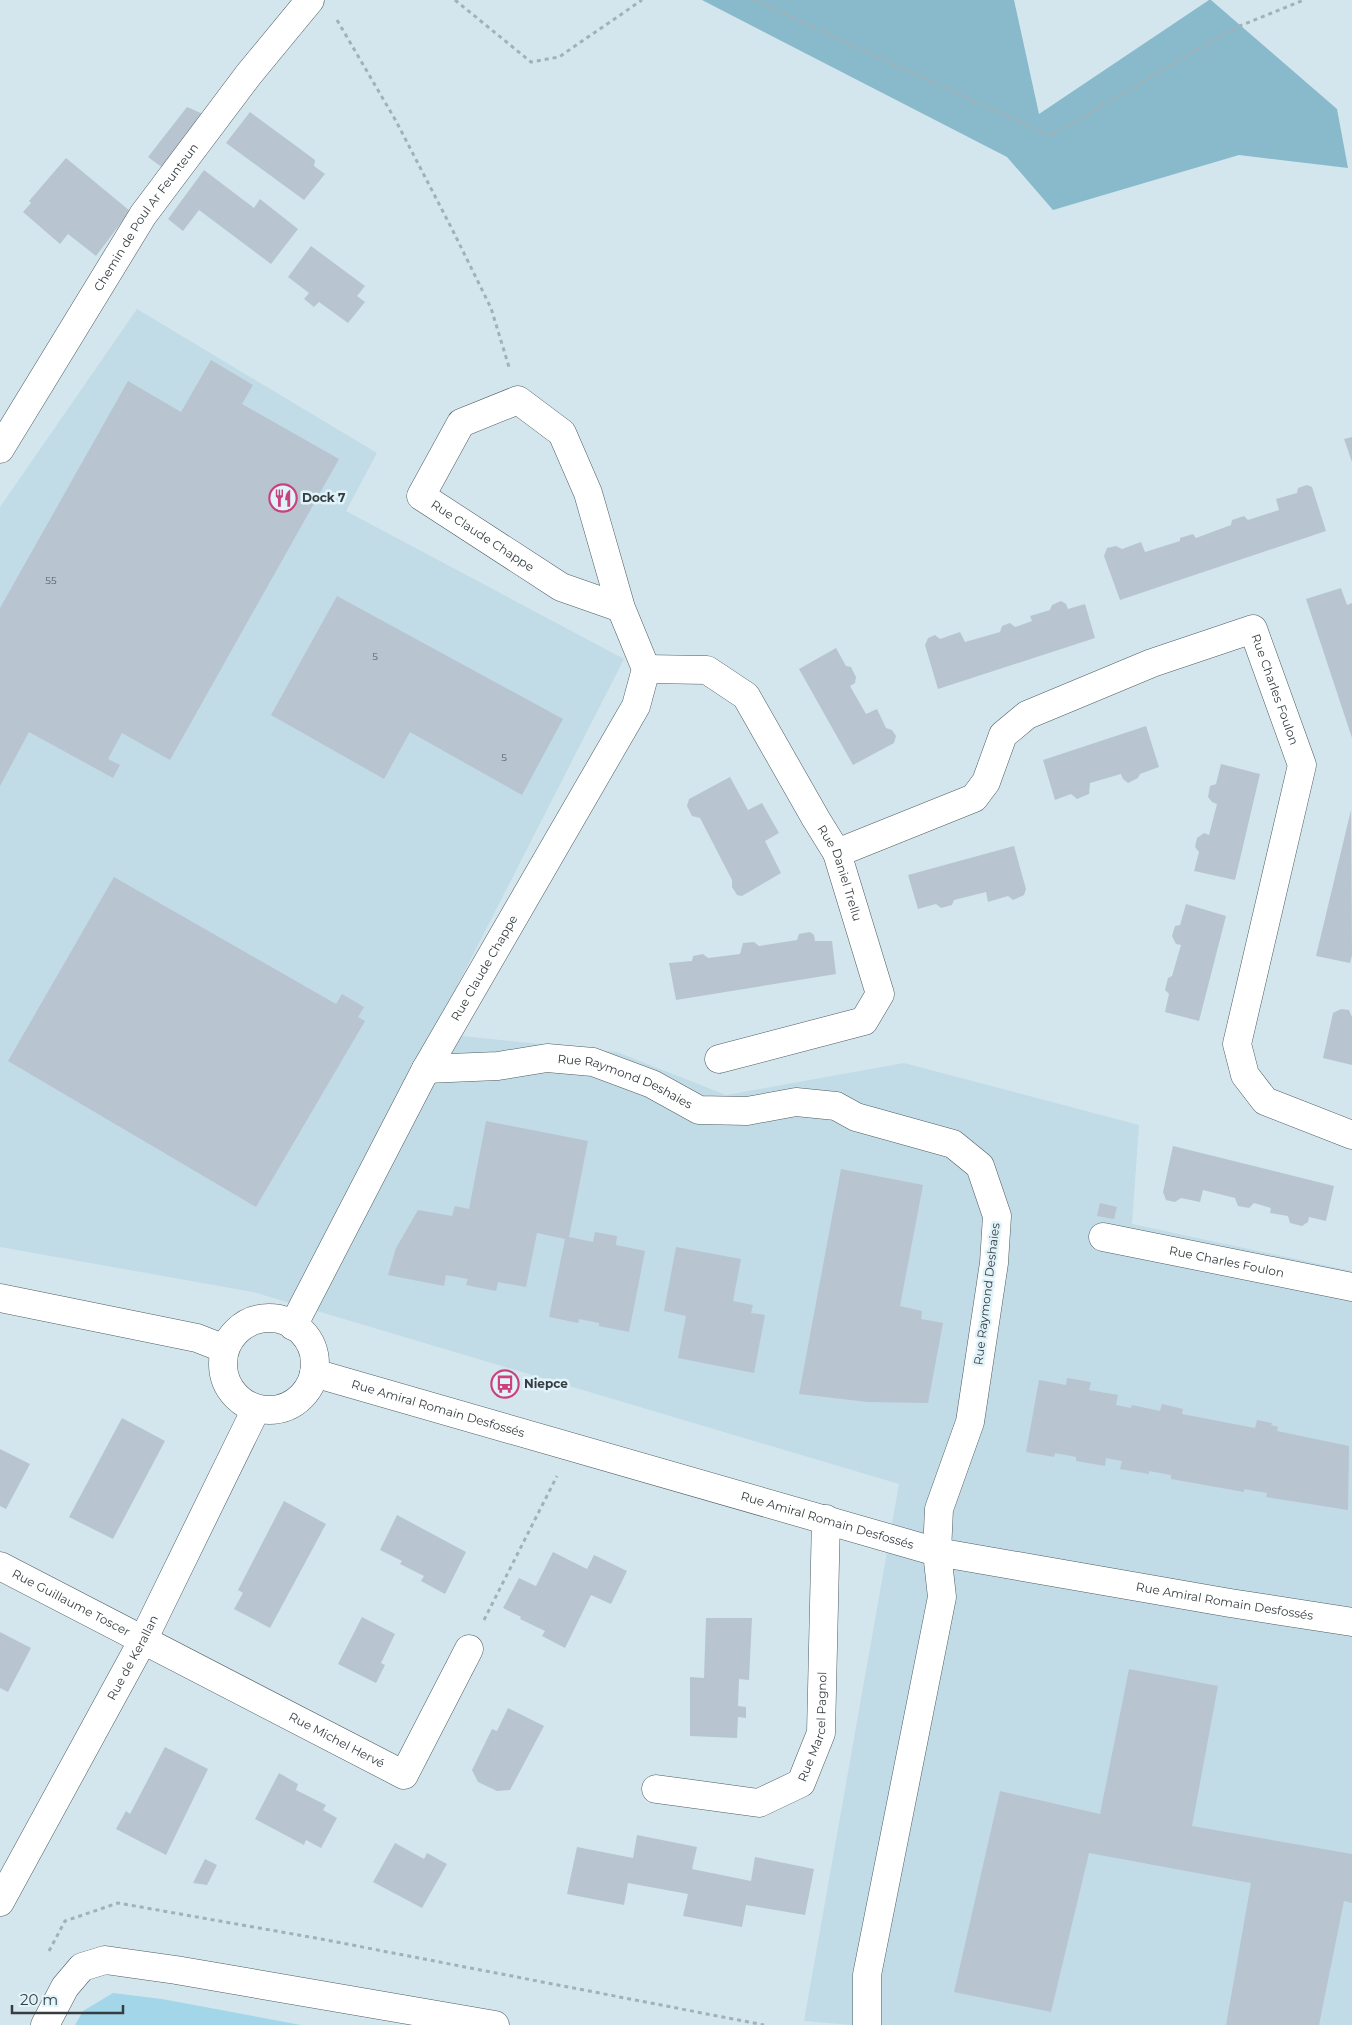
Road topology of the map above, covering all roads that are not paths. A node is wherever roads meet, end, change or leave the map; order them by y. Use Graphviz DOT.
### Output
graph roads {
  1 [pos="310,0"];
  2 [pos="0,449"];
  3 [pos="622,608"];
  4 [pos="646,669"];
  5 [pos="838,852"];
  6 [pos="719,1059"];
  7 [pos="426,1069"];
  8 [pos="1352,1135"];
  9 [pos="1103,1237"];
  10 [pos="1352,1287"];
  11 [pos="0,1298"];
  12 [pos="293,1326"];
  13 [pos="225,1349"];
  14 [pos="314,1373"];
  15 [pos="256,1409"];
  16 [pos="826,1519"];
  17 [pos="937,1552"];
  18 [pos="0,1566"];
  19 [pos="1352,1622"];
  20 [pos="143,1640"];
  21 [pos="469,1649"];
  22 [pos="656,1789"];
  23 [pos="0,1902"];
  24 [pos="45,2025"];
  25 [pos="496,2025"];
  26 [pos="867,2025"];
  1 -- 2 [label="street, Chemin de Poul Ar Feunteun"];
  3 -- 3 [label="street, Rue Claude Chappe"];
  3 -- 4 [label="street"];
  4 -- 5 [label="street, Rue Daniel Trellu"];
  4 -- 7 [label="street, Rue Claude Chappe"];
  5 -- 6 [label="street, Rue Daniel Trellu"];
  5 -- 8 [label="street, Rue Charles Foulon"];
  7 -- 12 [label="street, Rue Claude Chappe"];
  7 -- 17 [label="street, Rue Raymond Deshaies"];
  9 -- 10 [label="street, Rue Charles Foulon"];
  11 -- 13 [label="street"];
  12 -- 13 [label="street"];
  12 -- 14 [label="street"];
  13 -- 15 [label="street"];
  14 -- 15 [label="street"];
  14 -- 16 [label="street, Rue Amiral Romain Desfossés"];
  15 -- 20 [label="street, Rue de Kerallan"];
  16 -- 17 [label="street, Rue Amiral Romain Desfossés"];
  16 -- 22 [label="street, Rue Marcel Pagnol"];
  17 -- 19 [label="street, Rue Amiral Romain Desfossés"];
  17 -- 26 [label="street, Rue Raymond Deshaies"];
  18 -- 20 [label="street, Rue Guillaume Toscer"];
  20 -- 21 [label="street, Rue Michel Hervé"];
  20 -- 23 [label="street, Rue de Kerallan"];
  24 -- 25 [label="street"];
}
